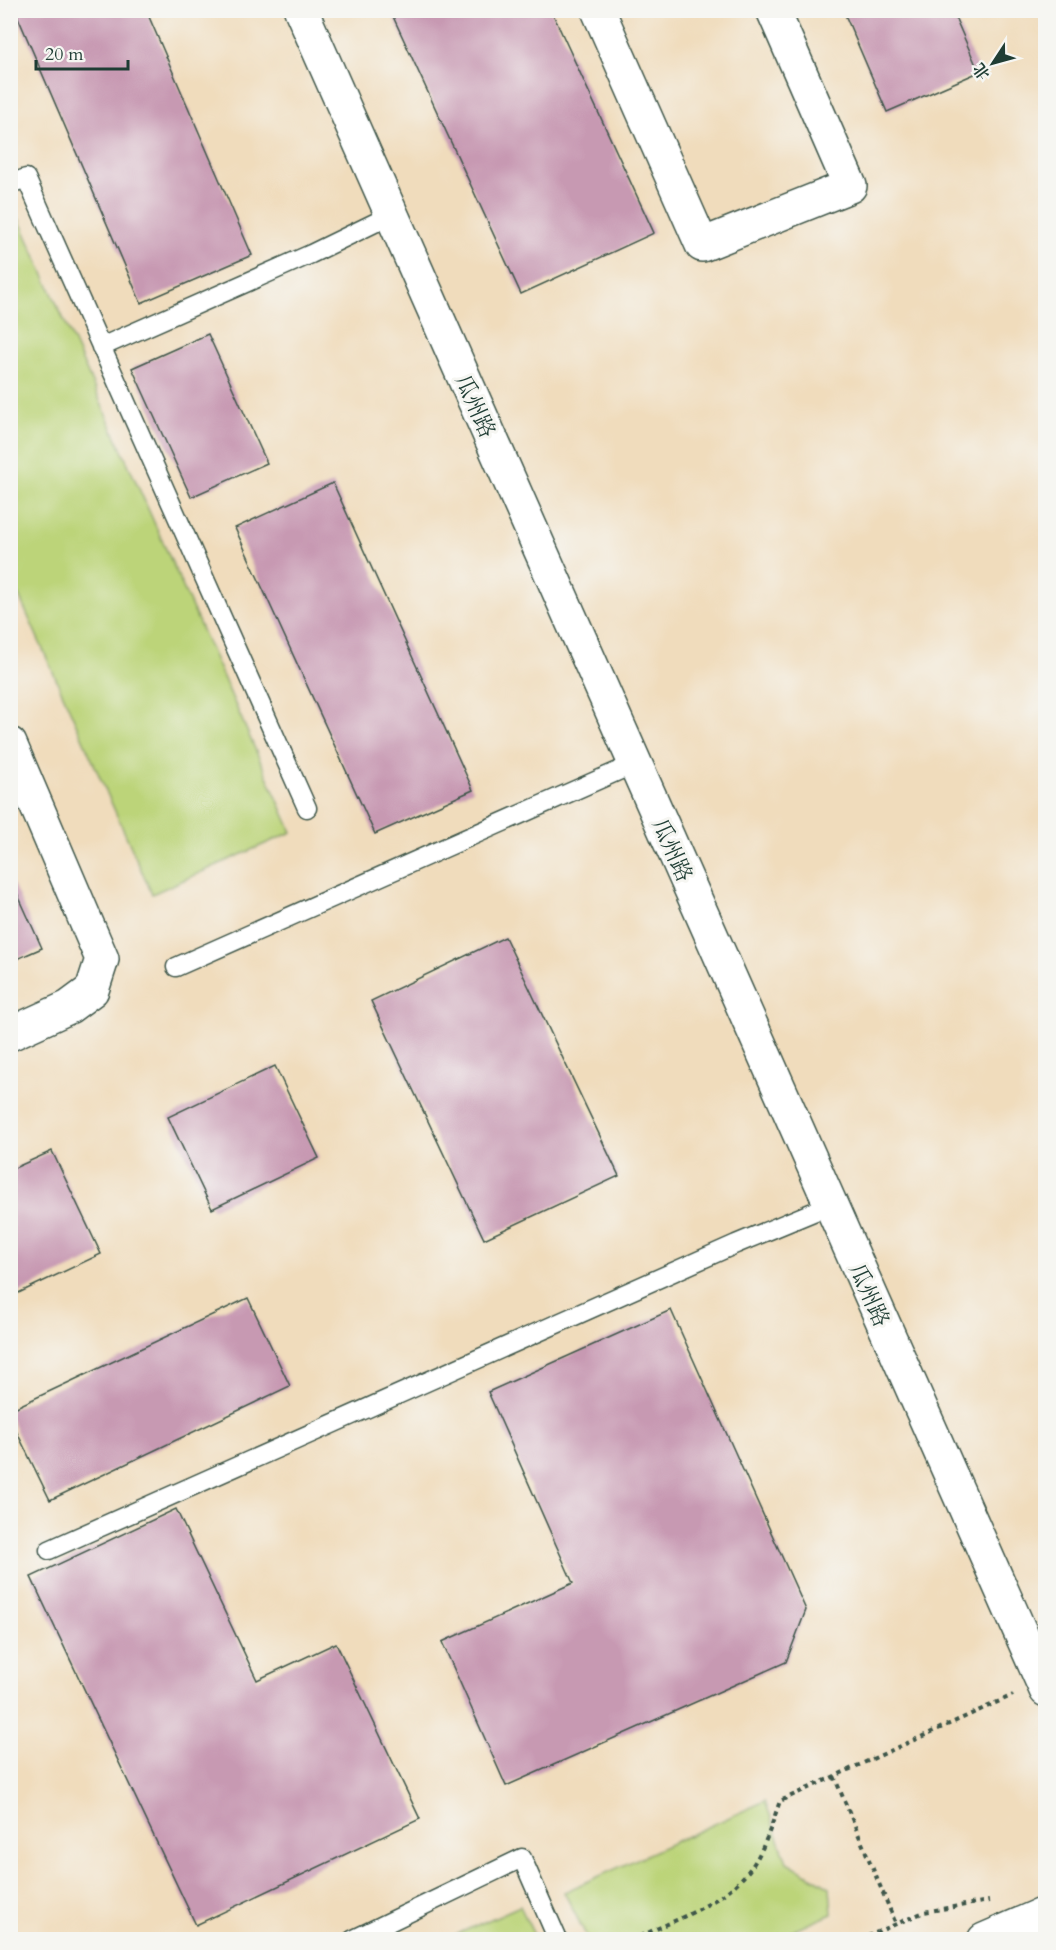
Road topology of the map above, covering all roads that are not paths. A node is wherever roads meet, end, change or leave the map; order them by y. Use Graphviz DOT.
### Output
graph roads {
  1 [pos="301,10"];
  2 [pos="598,10"];
  3 [pos="773,10"];
  4 [pos="10,184"];
  5 [pos="391,215"];
  6 [pos="101,347"];
  7 [pos="10,744"];
  8 [pos="634,764"];
  9 [pos="307,808"];
  10 [pos="176,967"];
  11 [pos="10,1034"];
  12 [pos="830,1205"];
  13 [pos="49,1550"];
  14 [pos="1044,1686"];
  15 [pos="1046,1913"];
  16 [pos="352,1940"];
  17 [pos="558,1940"];
  18 [pos="984,1940"];
  1 -- 5 [label="street, 瓜州路"];
  2 -- 3 [label="street"];
  4 -- 6 [label="lane"];
  5 -- 6 [label="lane"];
  5 -- 8 [label="street, 瓜州路"];
  6 -- 9 [label="lane"];
  7 -- 11 [label="street"];
  8 -- 10 [label="lane"];
  8 -- 12 [label="street, 瓜州路"];
  12 -- 13 [label="lane"];
  12 -- 14 [label="street, 瓜州路"];
  15 -- 18 [label="street"];
  16 -- 17 [label="lane"];
}
